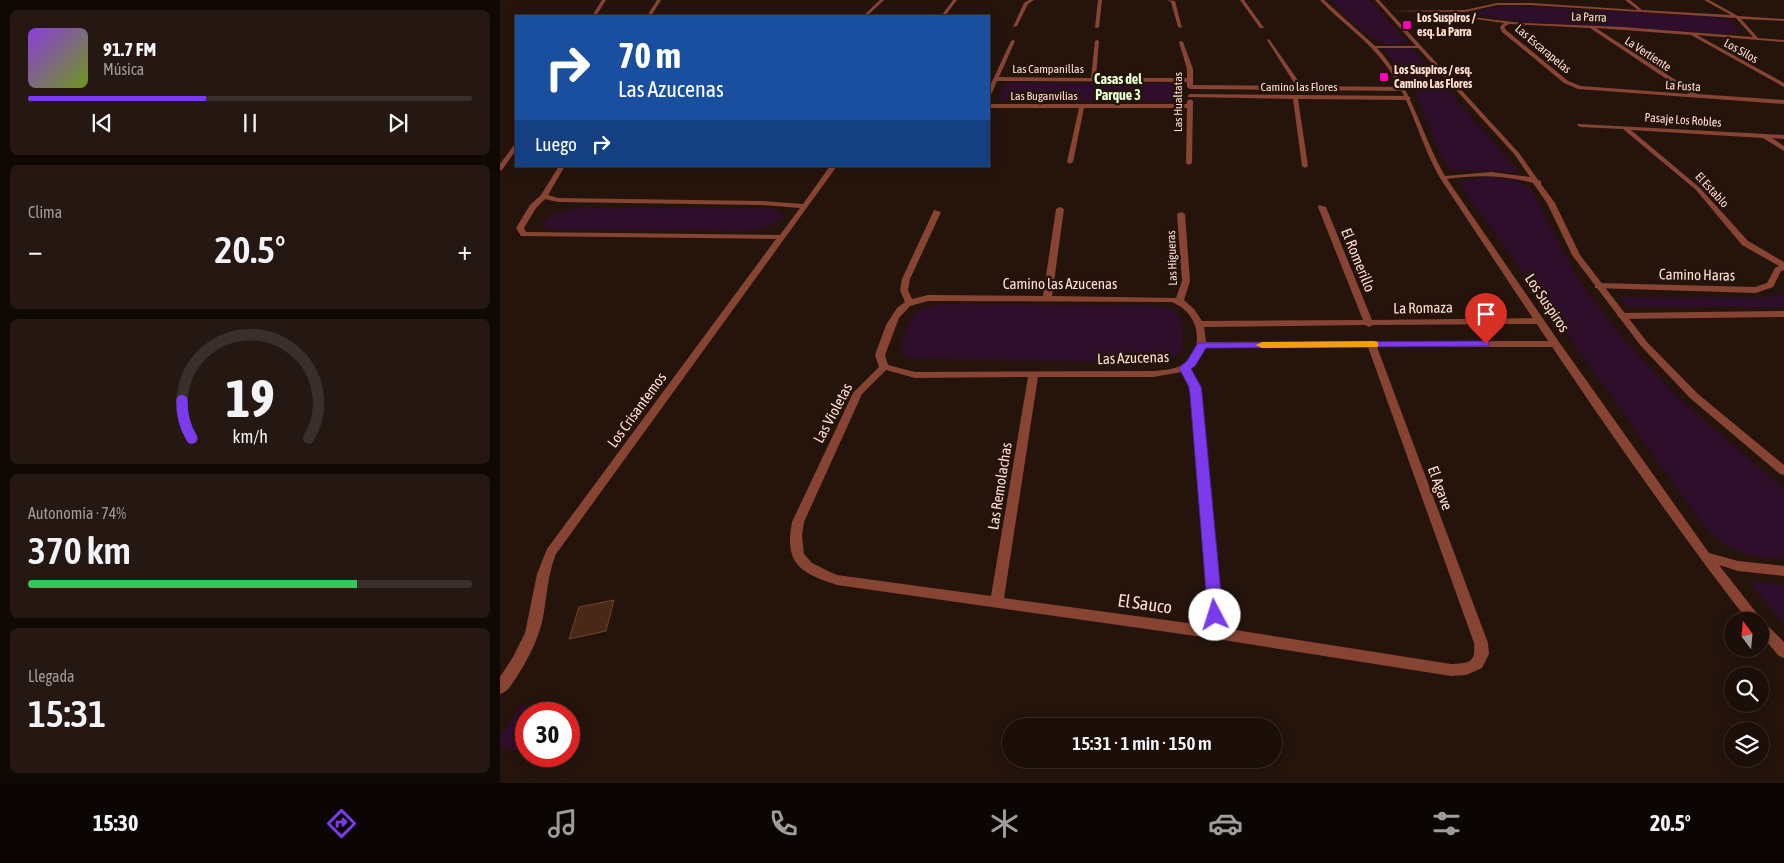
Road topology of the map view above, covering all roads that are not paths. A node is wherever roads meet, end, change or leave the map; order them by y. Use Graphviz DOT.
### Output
graph roads {
  1 [pos="604,0"];
  2 [pos="658,0"];
  3 [pos="882,0"];
  4 [pos="955,0"];
  5 [pos="1032,0"];
  6 [pos="1100,0"];
  7 [pos="1169,0"];
  8 [pos="1242,0"];
  9 [pos="1322,0"];
  10 [pos="1376,0"];
  11 [pos="1544,0"];
  12 [pos="1627,0"];
  13 [pos="1706,0"];
  14 [pos="1552,5"];
  15 [pos="1640,10"];
  16 [pos="1390,14"];
  17 [pos="595,15"];
  18 [pos="650,15"];
  19 [pos="867,15"];
  20 [pos="944,15"];
  21 [pos="1736,17"];
  22 [pos="1784,20"];
  23 [pos="1508,22"];
  24 [pos="1015,26"];
  25 [pos="1262,26"];
  26 [pos="1590,26"];
  27 [pos="1097,27"];
  28 [pos="1180,27"];
  29 [pos="1690,33"];
  30 [pos="1757,39"];
  31 [pos="1269,40"];
  32 [pos="1013,41"];
  33 [pos="1097,41"];
  34 [pos="1784,41"];
  35 [pos="1181,42"];
  36 [pos="1373,47"];
  37 [pos="1420,47"];
  38 [pos="996,79"];
  39 [pos="1093,79"];
  40 [pos="1190,80"];
  41 [pos="1784,85"];
  42 [pos="1190,88"];
  43 [pos="1300,88"];
  44 [pos="1580,88"];
  45 [pos="1404,89"];
  46 [pos="990,90"];
  47 [pos="1190,96"];
  48 [pos="1295,96"];
  49 [pos="1697,97"];
  50 [pos="1408,98"];
  51 [pos="1784,102"];
  52 [pos="990,106"];
  53 [pos="1082,106"];
  54 [pos="1190,106"];
  55 [pos="1580,124"];
  56 [pos="1624,127"];
  57 [pos="1764,136"];
  58 [pos="1784,137"];
  59 [pos="515,147"];
  60 [pos="1784,149"];
  61 [pos="1070,162"];
  62 [pos="1189,163"];
  63 [pos="1305,166"];
  64 [pos="561,167"];
  65 [pos="833,167"];
  66 [pos="500,169"];
  67 [pos="1443,178"];
  68 [pos="1539,182"];
  69 [pos="544,196"];
  70 [pos="803,206"];
  71 [pos="1322,207"];
  72 [pos="1060,209"];
  73 [pos="936,212"];
  74 [pos="1181,214"];
  75 [pos="782,237"];
  76 [pos="1784,265"];
  77 [pos="1598,286"];
  78 [pos="1047,298"];
  79 [pos="1180,301"];
  80 [pos="909,302"];
  81 [pos="1784,314"];
  82 [pos="1621,316"];
  83 [pos="1539,321"];
  84 [pos="1200,324"];
  85 [pos="1368,324"];
  86 [pos="1371,344"];
  87 [pos="1555,344"];
  88 [pos="1202,345"];
  89 [pos="884,367"];
  90 [pos="1185,368"];
  91 [pos="1033,374"];
  92 [pos="1784,471"];
  93 [pos="795,550"];
  94 [pos="1705,556"];
  95 [pos="1784,571"];
  96 [pos="997,602"];
  97 [pos="1749,612"];
  98 [pos="1217,633"];
  99 [pos="1769,635"];
  100 [pos="1481,643"];
  101 [pos="1784,652"];
  102 [pos="500,688"];
  1 -- 17 [label="street"];
  2 -- 18 [label="street"];
  3 -- 19 [label="street"];
  4 -- 20 [label="street"];
  5 -- 24 [label="street"];
  6 -- 27 [label="street"];
  7 -- 28 [label="street"];
  8 -- 25 [label="street"];
  9 -- 36 [label="street, Los Suspiros"];
  10 -- 16 [label="street"];
  11 -- 14 [label="street"];
  12 -- 15 [label="street"];
  13 -- 21 [label="street"];
  14 -- 15 [label="street"];
  14 -- 16 [label="street"];
  15 -- 21 [label="street"];
  16 -- 23 [label="street, La Parra"];
  16 -- 37 [label="street"];
  21 -- 22 [label="street"];
  21 -- 30 [label="street"];
  23 -- 26 [label="street, La Parra"];
  23 -- 44 [label="street, Las Escarapelas"];
  26 -- 29 [label="street, La Parra"];
  26 -- 49 [label="street, La Vertiente"];
  29 -- 30 [label="street, La Parra"];
  29 -- 41 [label="street, Los Silos"];
  30 -- 34 [label="street, La Parra"];
  31 -- 43 [label="street"];
  32 -- 38 [label="street"];
  33 -- 39 [label="street"];
  35 -- 40 [label="street, Las Hualtatas"];
  36 -- 37 [label="street"];
  36 -- 45 [label="street, Los Suspiros"];
  37 -- 68 [label="street"];
  38 -- 39 [label="street, Las Campanillas"];
  38 -- 46 [label="street"];
  39 -- 40 [label="street, Las Campanillas"];
  40 -- 42 [label="street, Las Hualtatas"];
  42 -- 43 [label="street, Camino las Flores"];
  42 -- 47 [label="street, Las Hualtatas"];
  43 -- 45 [label="street, Camino las Flores"];
  44 -- 49 [label="street, La Fusta"];
  45 -- 50 [label="street, Los Suspiros"];
  47 -- 48 [label="street, Camino las Flores"];
  47 -- 54 [label="street, Las Hualtatas"];
  48 -- 50 [label="street, Camino las Flores"];
  48 -- 63 [label="street"];
  49 -- 51 [label="street, La Fusta"];
  50 -- 67 [label="street, Los Suspiros"];
  52 -- 53 [label="street, Las Buganvilias"];
  53 -- 54 [label="street, Las Buganvilias"];
  53 -- 61 [label="street"];
  54 -- 62 [label="street, Las Hualtatas"];
  55 -- 56 [label="street, Pasaje Los Robles"];
  56 -- 57 [label="street, Pasaje Los Robles"];
  56 -- 76 [label="street, El Establo"];
  57 -- 58 [label="street, Pasaje Los Robles"];
  57 -- 60 [label="street"];
  59 -- 66 [label="street"];
  64 -- 69 [label="street"];
  65 -- 70 [label="street, Los Crisantemos"];
  67 -- 68 [label="street"];
  67 -- 83 [label="street, Los Suspiros"];
  68 -- 77 [label="street"];
  69 -- 70 [label="street"];
  69 -- 75 [label="street"];
  70 -- 75 [label="street, Los Crisantemos"];
  71 -- 85 [label="street, El Romerillo"];
  72 -- 78 [label="street"];
  73 -- 80 [label="street"];
  74 -- 79 [label="street, Las Higueras"];
  75 -- 102 [label="street, Los Crisantemos"];
  76 -- 77 [label="street, Camino Haras"];
  77 -- 82 [label="street"];
  78 -- 79 [label="street, Camino las Azucenas"];
  78 -- 80 [label="street, Camino las Azucenas"];
  79 -- 84 [label="street"];
  80 -- 89 [label="street"];
  81 -- 82 [label="street"];
  82 -- 92 [label="street"];
  83 -- 85 [label="street, La Romaza"];
  83 -- 87 [label="street, Los Suspiros"];
  84 -- 85 [label="street"];
  84 -- 88 [label="street"];
  86 -- 87 [label="street"];
  86 -- 88 [label="street"];
  86 -- 100 [label="street, El Agave"];
  87 -- 94 [label="street, Los Suspiros"];
  88 -- 90 [label="street, Las Azucenas"];
  89 -- 91 [label="street, Las Azucenas"];
  89 -- 93 [label="street, Las Violetas"];
  90 -- 91 [label="street, Las Azucenas"];
  90 -- 98 [label="street"];
  91 -- 96 [label="street, Las Remolachas"];
  93 -- 96 [label="street, El Sauco"];
  94 -- 95 [label="street"];
  94 -- 97 [label="street, Los Suspiros"];
  96 -- 98 [label="street, El Sauco"];
  98 -- 100 [label="street, El Sauco"];
  99 -- 101 [label="street"];
}
